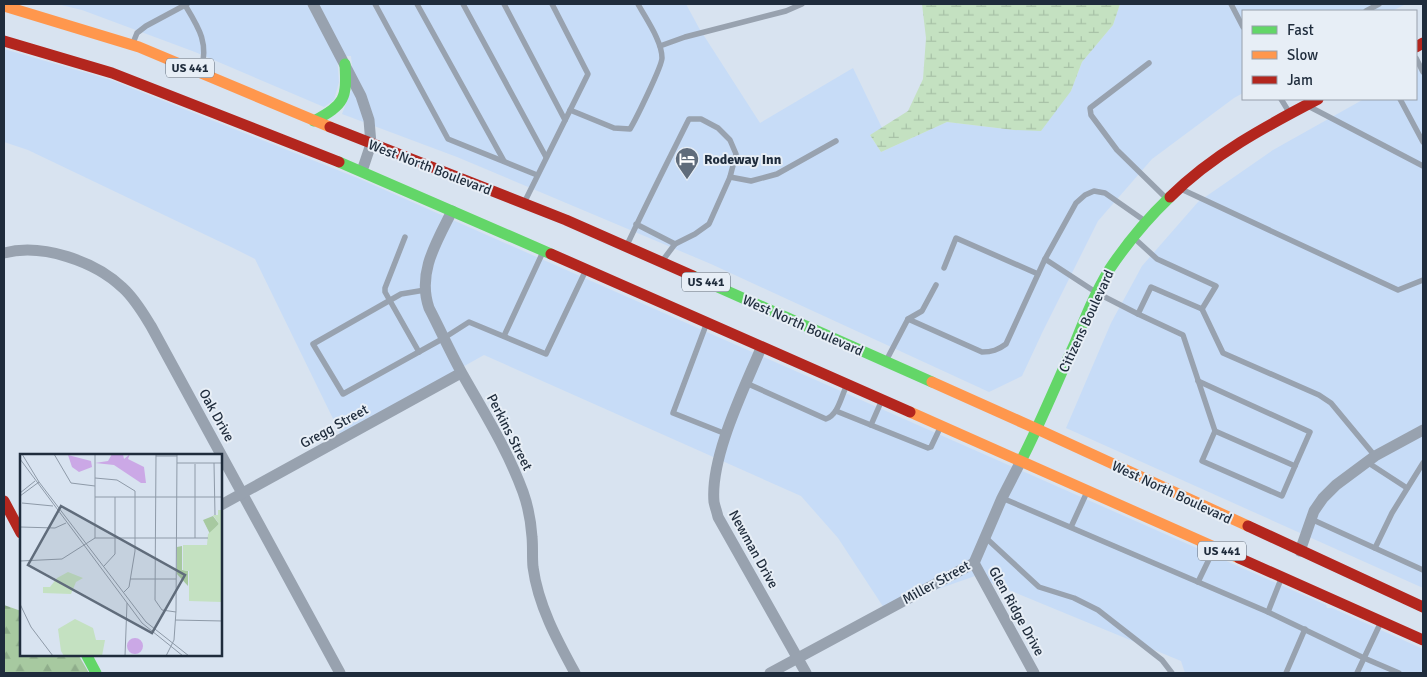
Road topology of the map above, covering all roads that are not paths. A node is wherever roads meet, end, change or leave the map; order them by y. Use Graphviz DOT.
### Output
graph roads {
  1 [pos="187,4"];
  2 [pos="314,4"];
  3 [pos="375,4"];
  4 [pos="417,4"];
  5 [pos="463,4"];
  6 [pos="504,4"];
  7 [pos="552,4"];
  8 [pos="638,4"];
  9 [pos="802,4"];
  10 [pos="1231,4"];
  11 [pos="1380,4"];
  12 [pos="4,6"];
  13 [pos="1368,10"];
  14 [pos="1242,25"];
  15 [pos="4,41"];
  16 [pos="132,45"];
  17 [pos="660,46"];
  18 [pos="1417,60"];
  19 [pos="1149,63"];
  20 [pos="345,64"];
  21 [pos="1423,72"];
  22 [pos="201,73"];
  23 [pos="1282,100"];
  24 [pos="1316,100"];
  25 [pos="1401,100"];
  26 [pos="1306,105"];
  27 [pos="570,110"];
  28 [pos="1289,114"];
  29 [pos="565,120"];
  30 [pos="314,121"];
  31 [pos="836,141"];
  32 [pos="1423,142"];
  33 [pos="371,144"];
  34 [pos="546,157"];
  35 [pos="504,161"];
  36 [pos="1423,166"];
  37 [pos="362,172"];
  38 [pos="537,175"];
  39 [pos="730,177"];
  40 [pos="1180,188"];
  41 [pos="1167,200"];
  42 [pos="523,203"];
  43 [pos="452,212"];
  44 [pos="1146,221"];
  45 [pos="636,224"];
  46 [pos="405,237"];
  47 [pos="1132,237"];
  48 [pos="675,244"];
  49 [pos="626,247"];
  50 [pos="543,252"];
  51 [pos="4,253"];
  52 [pos="1045,259"];
  53 [pos="661,262"];
  54 [pos="944,268"];
  55 [pos="586,270"];
  56 [pos="1038,274"];
  57 [pos="1423,280"];
  58 [pos="936,285"];
  59 [pos="425,290"];
  60 [pos="1097,293"];
  61 [pos="390,300"];
  62 [pos="1202,310"];
  63 [pos="1138,314"];
  64 [pos="908,319"];
  65 [pos="707,323"];
  66 [pos="504,336"];
  67 [pos="444,338"];
  68 [pos="761,348"];
  69 [pos="419,352"];
  70 [pos="886,362"];
  71 [pos="462,373"];
  72 [pos="1198,381"];
  73 [pos="746,383"];
  74 [pos="847,385"];
  75 [pos="882,400"];
  76 [pos="836,411"];
  77 [pos="871,424"];
  78 [pos="940,426"];
  79 [pos="1037,429"];
  80 [pos="1423,430"];
  81 [pos="1215,431"];
  82 [pos="726,434"];
  83 [pos="221,454"];
  84 [pos="222,456"];
  85 [pos="1371,459"];
  86 [pos="1021,461"];
  87 [pos="1423,463"];
  88 [pos="1295,466"];
  89 [pos="1408,488"];
  90 [pos="1087,490"];
  91 [pos="242,493"];
  92 [pos="1002,498"];
  93 [pos="4,501"];
  94 [pos="222,504"];
  95 [pos="1311,519"];
  96 [pos="1071,527"];
  97 [pos="20,531"];
  98 [pos="985,537"];
  99 [pos="1215,547"];
  100 [pos="1375,548"];
  101 [pos="1300,551"];
  102 [pos="974,563"];
  103 [pos="1423,570"];
  104 [pos="1282,577"];
  105 [pos="1198,582"];
  106 [pos="1354,597"];
  107 [pos="1332,600"];
  108 [pos="1423,607"];
  109 [pos="1268,612"];
  110 [pos="1381,622"];
  111 [pos="1305,629"];
  112 [pos="1423,640"];
  113 [pos="88,657"];
  114 [pos="797,658"];
  115 [pos="1364,658"];
  116 [pos="96,673"];
  117 [pos="340,673"];
  118 [pos="575,673"];
  119 [pos="770,673"];
  120 [pos="806,673"];
  121 [pos="1034,673"];
  122 [pos="1172,673"];
  123 [pos="1286,673"];
  124 [pos="1357,673"];
  125 [pos="1399,673"];
  1 -- 16 [label="lane"];
  1 -- 22 [label="lane"];
  2 -- 20 [label="street"];
  3 -- 35 [label="lane"];
  4 -- 35 [label="lane"];
  5 -- 34 [label="lane"];
  6 -- 29 [label="lane"];
  7 -- 27 [label="lane"];
  8 -- 17 [label="lane"];
  9 -- 17 [label="lane"];
  10 -- 14 [label="lane"];
  11 -- 13 [label="lane"];
  12 -- 16 [label="main road, West North Boulevard / US 441"];
  15 -- 37 [label="main road, West North Boulevard / US 441"];
  16 -- 22 [label="main road, West North Boulevard / US 441"];
  17 -- 27 [label="lane"];
  18 -- 21 [label="lane"];
  19 -- 41 [label="lane"];
  20 -- 30 [label="main road"];
  20 -- 33 [label="street"];
  22 -- 30 [label="main road, West North Boulevard / US 441"];
  23 -- 28 [label="lane"];
  24 -- 26 [label="main road, Citizens Boulevard"];
  25 -- 32 [label="lane"];
  26 -- 28 [label="main road, Citizens Boulevard"];
  26 -- 36 [label="lane"];
  27 -- 29 [label="lane"];
  28 -- 40 [label="main road, Citizens Boulevard"];
  29 -- 34 [label="lane"];
  30 -- 33 [label="main road, West North Boulevard / US 441"];
  31 -- 39 [label="lane"];
  33 -- 37 [label="street"];
  33 -- 42 [label="main road, West North Boulevard / US 441"];
  34 -- 38 [label="lane"];
  35 -- 38 [label="lane"];
  37 -- 43 [label="main road, West North Boulevard / US 441"];
  38 -- 42 [label="lane"];
  39 -- 45 [label="lane"];
  39 -- 48 [label="lane"];
  40 -- 41 [label="main road, Citizens Boulevard"];
  40 -- 57 [label="lane"];
  41 -- 44 [label="main road, Citizens Boulevard"];
  42 -- 49 [label="main road, West North Boulevard / US 441"];
  43 -- 50 [label="main road, West North Boulevard / US 441"];
  43 -- 59 [label="street, Perkins Street"];
  44 -- 47 [label="main road, Citizens Boulevard"];
  44 -- 52 [label="lane"];
  45 -- 48 [label="lane"];
  45 -- 49 [label="lane"];
  46 -- 61 [label="lane"];
  47 -- 60 [label="main road, Citizens Boulevard"];
  47 -- 62 [label="lane"];
  48 -- 53 [label="lane"];
  49 -- 53 [label="main road, West North Boulevard / US 441"];
  50 -- 55 [label="main road, West North Boulevard / US 441"];
  50 -- 66 [label="lane"];
  51 -- 83 [label="street, Oak Drive"];
  52 -- 56 [label="lane"];
  52 -- 60 [label="lane"];
  53 -- 70 [label="main road, West North Boulevard / US 441"];
  54 -- 56 [label="lane"];
  55 -- 65 [label="main road, West North Boulevard / US 441"];
  55 -- 66 [label="lane"];
  56 -- 64 [label="lane"];
  58 -- 64 [label="lane"];
  59 -- 61 [label="lane"];
  59 -- 67 [label="street, Perkins Street"];
  60 -- 63 [label="lane"];
  60 -- 79 [label="main road, Citizens Boulevard"];
  61 -- 69 [label="lane"];
  61 -- 69 [label="lane"];
  62 -- 63 [label="lane"];
  62 -- 85 [label="lane"];
  63 -- 72 [label="lane"];
  64 -- 70 [label="lane"];
  65 -- 68 [label="main road, West North Boulevard / US 441"];
  65 -- 82 [label="lane"];
  66 -- 67 [label="lane"];
  67 -- 69 [label="lane"];
  67 -- 71 [label="street, Perkins Street"];
  68 -- 73 [label="street, Newman Drive"];
  68 -- 74 [label="main road, West North Boulevard / US 441"];
  70 -- 79 [label="main road, West North Boulevard / US 441"];
  71 -- 91 [label="street, Gregg Street"];
  71 -- 118 [label="street, Perkins Street"];
  72 -- 81 [label="lane"];
  72 -- 88 [label="lane"];
  73 -- 76 [label="lane"];
  73 -- 82 [label="street, Newman Drive"];
  74 -- 75 [label="main road, West North Boulevard / US 441"];
  74 -- 76 [label="lane"];
  75 -- 77 [label="lane"];
  75 -- 78 [label="main road, West North Boulevard / US 441"];
  76 -- 77 [label="lane"];
  77 -- 78 [label="lane"];
  78 -- 86 [label="main road, West North Boulevard / US 441"];
  79 -- 86 [label="main road, Miller Street"];
  79 -- 101 [label="main road, West North Boulevard / US 441"];
  80 -- 85 [label="street"];
  81 -- 88 [label="lane"];
  81 -- 88 [label="lane"];
  82 -- 114 [label="street, Newman Drive"];
  84 -- 91 [label="street, Oak Drive"];
  85 -- 89 [label="lane"];
  85 -- 95 [label="street"];
  86 -- 90 [label="main road, West North Boulevard / US 441"];
  86 -- 92 [label="street, Miller Street"];
  87 -- 89 [label="lane"];
  89 -- 100 [label="lane"];
  90 -- 96 [label="lane"];
  90 -- 99 [label="main road, West North Boulevard / US 441"];
  91 -- 94 [label="street, Gregg Street"];
  91 -- 117 [label="street, Oak Drive"];
  92 -- 96 [label="lane"];
  92 -- 98 [label="street, Miller Street"];
  93 -- 97 [label="main road"];
  95 -- 100 [label="lane"];
  95 -- 101 [label="street"];
  96 -- 105 [label="lane"];
  98 -- 102 [label="street, Miller Street"];
  98 -- 122 [label="lane"];
  99 -- 104 [label="main road, West North Boulevard / US 441"];
  99 -- 105 [label="lane"];
  100 -- 103 [label="lane"];
  101 -- 108 [label="main road, West North Boulevard / US 441"];
  102 -- 114 [label="street, Miller Street"];
  102 -- 121 [label="street, Glen Ridge Drive"];
  104 -- 107 [label="main road, West North Boulevard / US 441"];
  104 -- 109 [label="lane"];
  105 -- 109 [label="lane"];
  106 -- 107 [label="main road"];
  107 -- 110 [label="main road, West North Boulevard / US 441"];
  109 -- 111 [label="lane"];
  110 -- 112 [label="main road, West North Boulevard / US 441"];
  110 -- 115 [label="lane"];
  111 -- 115 [label="lane"];
  111 -- 123 [label="lane"];
  113 -- 116 [label="main road"];
  114 -- 119 [label="street, Miller Street"];
  114 -- 120 [label="street, Newman Drive"];
  115 -- 124 [label="lane"];
  115 -- 125 [label="lane"];
}
